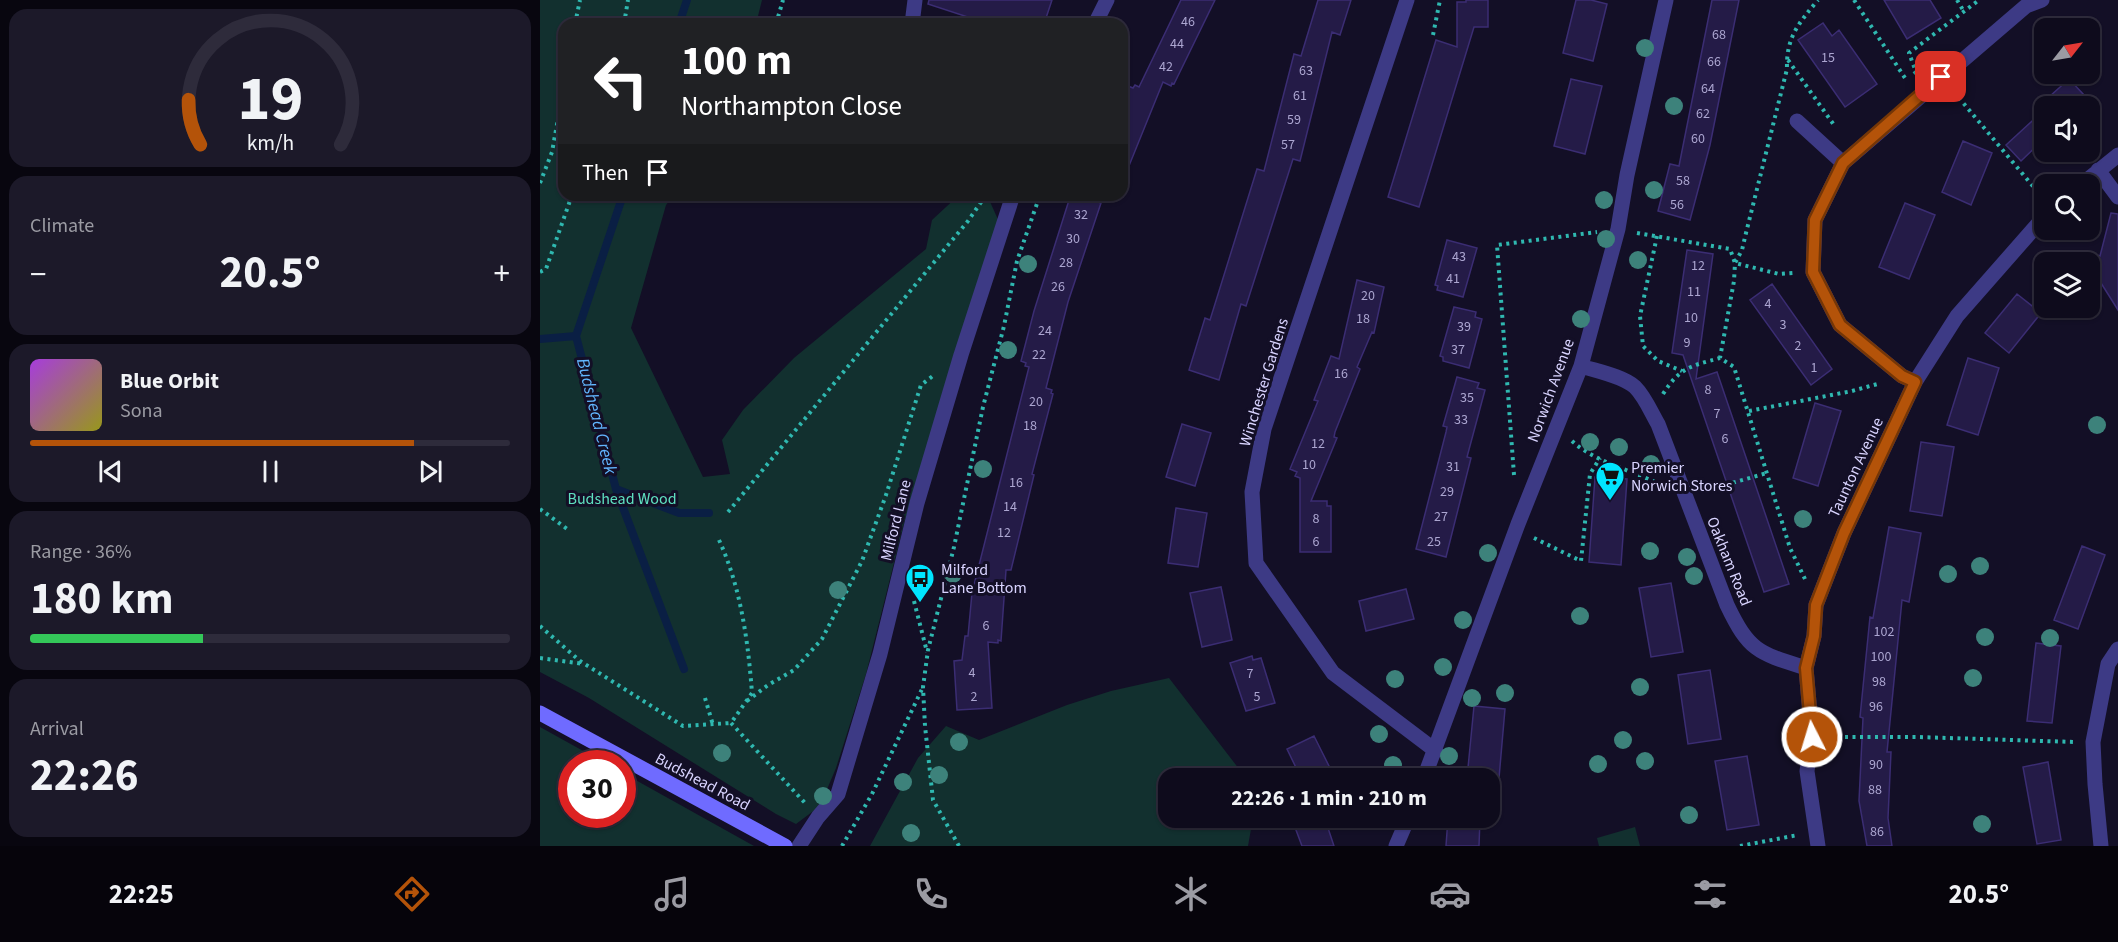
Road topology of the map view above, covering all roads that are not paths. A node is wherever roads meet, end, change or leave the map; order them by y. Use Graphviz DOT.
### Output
graph roads {
  1 [pos="915,0"];
  2 [pos="1107,0"];
  3 [pos="1407,0"];
  4 [pos="1666,0"];
  5 [pos="2042,0"];
  6 [pos="2024,3"];
  7 [pos="913,18"];
  8 [pos="1098,18"];
  9 [pos="1797,121"];
  10 [pos="2118,155"];
  11 [pos="1843,163"];
  12 [pos="2098,170"];
  13 [pos="2093,174"];
  14 [pos="2118,197"];
  15 [pos="1011,201"];
  16 [pos="2034,228"];
  17 [pos="1581,366"];
  18 [pos="1915,382"];
  19 [pos="2118,649"];
  20 [pos="1806,668"];
  21 [pos="540,713"];
  22 [pos="1436,751"];
  23 [pos="1429,768"];
  24 [pos="1404,828"];
  25 [pos="786,846"];
  26 [pos="799,846"];
  27 [pos="1396,846"];
  28 [pos="1818,846"];
  29 [pos="2101,846"];
  1 -- 7 [label="street"];
  2 -- 8 [label="street"];
  3 -- 22 [label="street, Winchester Gardens"];
  4 -- 17 [label="street, Norwich Avenue"];
  5 -- 6 [label="street"];
  6 -- 11 [label="street"];
  9 -- 11 [label="street"];
  10 -- 12 [label="street"];
  11 -- 18 [label="street"];
  12 -- 13 [label="street"];
  12 -- 14 [label="street"];
  15 -- 26 [label="street, Milford Lane"];
  16 -- 18 [label="street, Taunton Avenue"];
  17 -- 20 [label="street, Oakham Road"];
  17 -- 22 [label="street, Norwich Avenue"];
  18 -- 20 [label="street, Taunton Avenue"];
  19 -- 29 [label="street"];
  20 -- 28 [label="street, Taunton Avenue"];
  21 -- 25 [label="street, Budshead Road"];
  22 -- 23 [label="street, Norwich Avenue"];
  24 -- 27 [label="street"];
}
